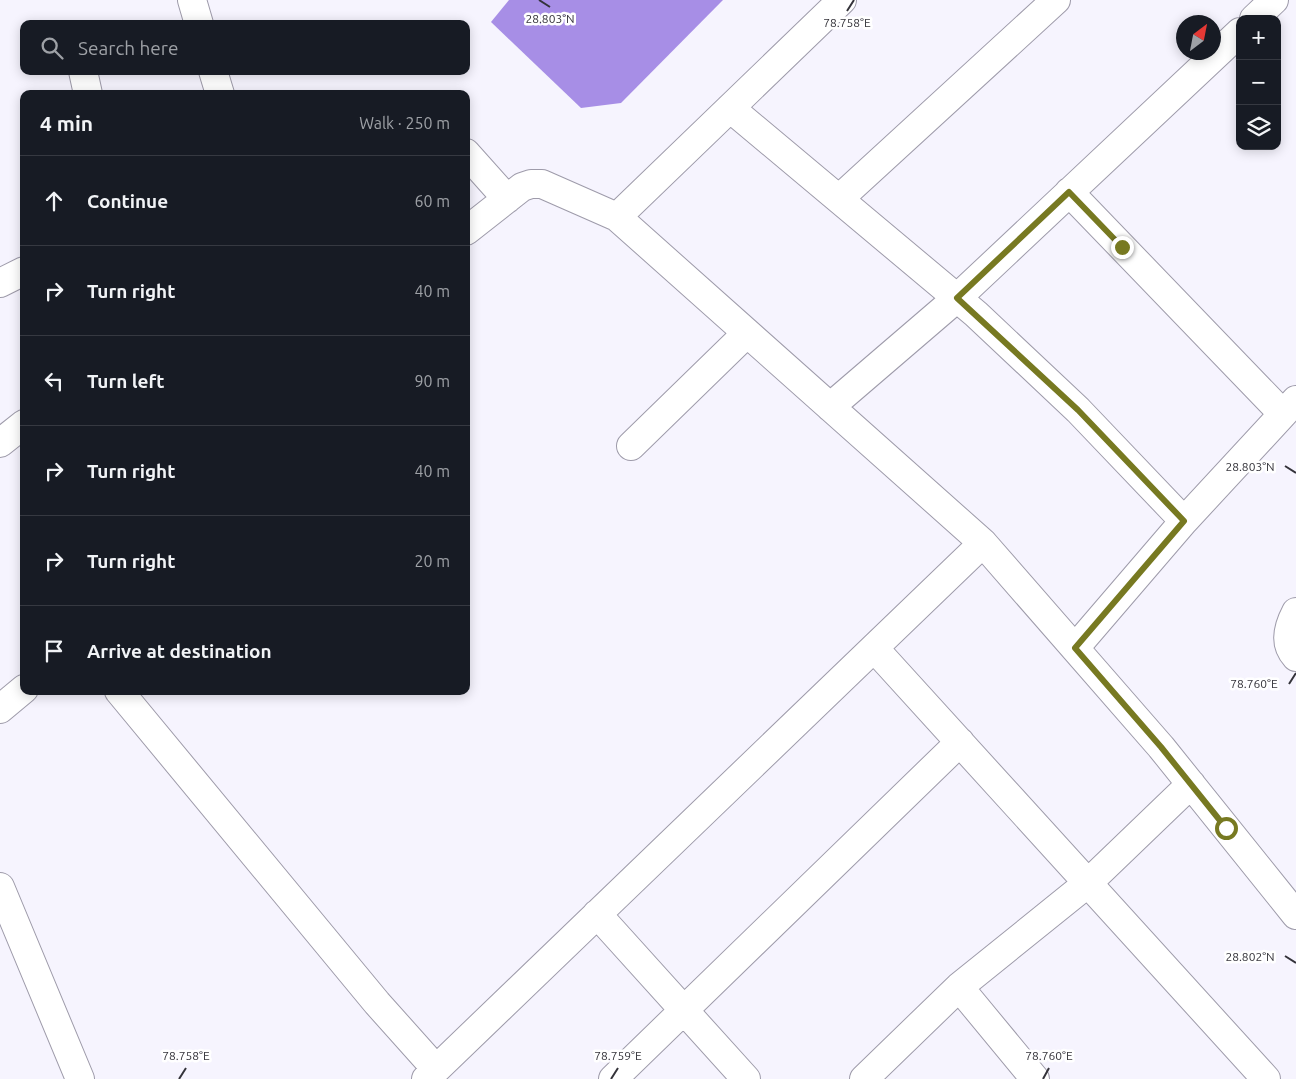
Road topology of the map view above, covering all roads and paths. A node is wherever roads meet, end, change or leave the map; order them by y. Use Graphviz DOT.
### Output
graph roads {
  1 [pos="192,0"];
  2 [pos="842,0"];
  3 [pos="1056,0"];
  4 [pos="1274,0"];
  5 [pos="1258,15"];
  6 [pos="198,20"];
  7 [pos="1236,36"];
  8 [pos="84,75"];
  9 [pos="214,75"];
  10 [pos="87,90"];
  11 [pos="219,90"];
  12 [pos="730,108"];
  13 [pos="470,157"];
  14 [pos="1069,192"];
  15 [pos="840,198"];
  16 [pos="507,199"];
  17 [pos="617,218"];
  18 [pos="470,228"];
  19 [pos="20,273"];
  20 [pos="0,283"];
  21 [pos="957,298"];
  22 [pos="746,333"];
  23 [pos="830,407"];
  24 [pos="1290,407"];
  25 [pos="20,427"];
  26 [pos="0,443"];
  27 [pos="631,446"];
  28 [pos="1184,521"];
  29 [pos="983,543"];
  30 [pos="1296,612"];
  31 [pos="874,648"];
  32 [pos="1075,648"];
  33 [pos="1296,657"];
  34 [pos="20,692"];
  35 [pos="123,695"];
  36 [pos="0,709"];
  37 [pos="960,742"];
  38 [pos="1191,784"];
  39 [pos="1088,883"];
  40 [pos="0,887"];
  41 [pos="597,914"];
  42 [pos="1296,915"];
  43 [pos="959,988"];
  44 [pos="684,1010"];
  45 [pos="431,1074"];
  46 [pos="80,1079"];
  47 [pos="613,1079"];
  48 [pos="746,1079"];
  49 [pos="864,1079"];
  50 [pos="1035,1079"];
  51 [pos="1266,1079"];
  1 -- 6 [label="street"];
  2 -- 12 [label="street"];
  3 -- 15 [label="street"];
  4 -- 5 [label="street"];
  7 -- 14 [label="street"];
  8 -- 10 [label="street"];
  9 -- 11 [label="street"];
  12 -- 15 [label="street"];
  12 -- 17 [label="street"];
  13 -- 16 [label="street"];
  14 -- 21 [label="street"];
  14 -- 24 [label="street"];
  15 -- 21 [label="street"];
  16 -- 17 [label="street"];
  16 -- 18 [label="street"];
  17 -- 22 [label="street"];
  19 -- 20 [label="street"];
  21 -- 23 [label="street"];
  21 -- 28 [label="street"];
  22 -- 23 [label="street"];
  22 -- 27 [label="street"];
  23 -- 29 [label="street"];
  24 -- 28 [label="street"];
  25 -- 26 [label="street"];
  28 -- 32 [label="street"];
  29 -- 31 [label="street"];
  29 -- 32 [label="street"];
  30 -- 33 [label="street"];
  31 -- 37 [label="street"];
  31 -- 41 [label="street"];
  32 -- 38 [label="street"];
  34 -- 36 [label="street"];
  35 -- 45 [label="street"];
  37 -- 39 [label="street"];
  37 -- 44 [label="street"];
  38 -- 39 [label="street"];
  38 -- 42 [label="street"];
  39 -- 43 [label="street"];
  39 -- 51 [label="street"];
  40 -- 46 [label="street"];
  41 -- 44 [label="street"];
  41 -- 45 [label="street"];
  43 -- 49 [label="street"];
  43 -- 50 [label="street"];
  44 -- 47 [label="street"];
  44 -- 48 [label="street"];
}
